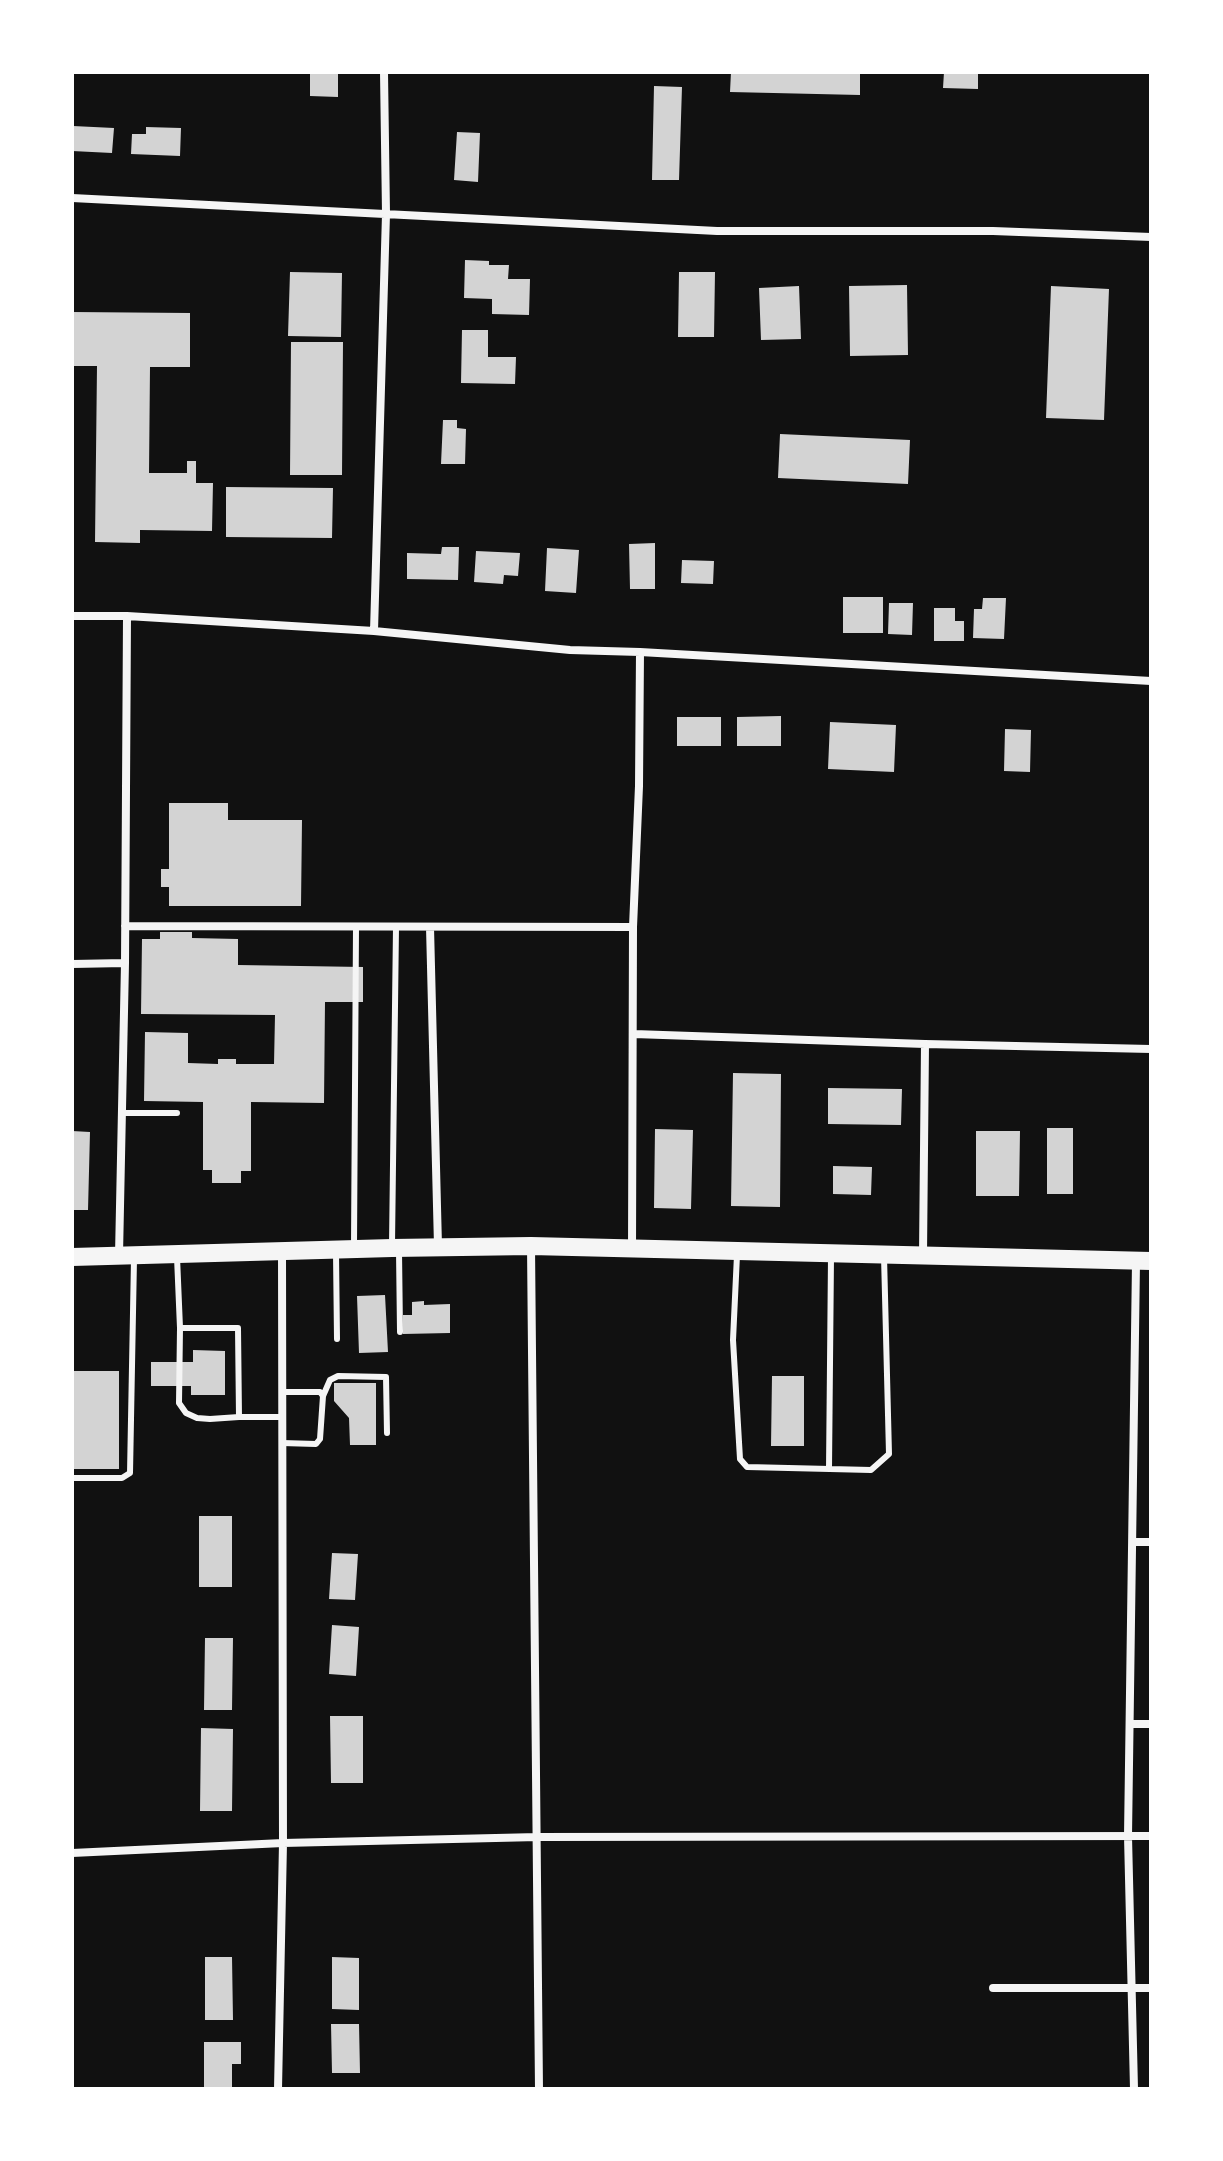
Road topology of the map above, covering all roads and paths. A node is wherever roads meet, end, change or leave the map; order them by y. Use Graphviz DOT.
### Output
graph roads {
  1 [pos="384,72"];
  2 [pos="72,198"];
  3 [pos="386,214"];
  4 [pos="1151,237"];
  5 [pos="72,616"];
  6 [pos="127,616"];
  7 [pos="374,631"];
  8 [pos="640,652"];
  9 [pos="1151,681"];
  10 [pos="125,926"];
  11 [pos="356,927"];
  12 [pos="396,927"];
  13 [pos="430,927"];
  14 [pos="633,927"];
  15 [pos="125,963"];
  16 [pos="72,964"];
  17 [pos="634,1034"];
  18 [pos="925,1044"];
  19 [pos="1151,1049"];
  20 [pos="122,1113"];
  21 [pos="177,1113"];
  22 [pos="438,1246"];
  23 [pos="531,1246"];
  24 [pos="395,1248"];
  25 [pos="345,1249"];
  26 [pos="632,1250"];
  27 [pos="282,1251"];
  28 [pos="737,1252"];
  29 [pos="177,1254"];
  30 [pos="831,1254"];
  31 [pos="884,1255"];
  32 [pos="126,1256"];
  33 [pos="923,1256"];
  34 [pos="72,1257"];
  35 [pos="1143,1261"];
  36 [pos="180,1328"];
  37 [pos="400,1332"];
  38 [pos="337,1339"];
  39 [pos="282,1392"];
  40 [pos="323,1396"];
  41 [pos="239,1417"];
  42 [pos="282,1417"];
  43 [pos="387,1433"];
  44 [pos="282,1443"];
  45 [pos="829,1469"];
  46 [pos="72,1478"];
  47 [pos="1133,1542"];
  48 [pos="1151,1542"];
  49 [pos="1131,1724"];
  50 [pos="1151,1724"];
  51 [pos="1128,1836"];
  52 [pos="1151,1836"];
  53 [pos="538,1837"];
  54 [pos="283,1843"];
  55 [pos="72,1853"];
  56 [pos="993,1988"];
  57 [pos="1133,1988"];
  58 [pos="1151,1988"];
  59 [pos="278,2089"];
  60 [pos="539,2089"];
  61 [pos="1134,2089"];
  1 -- 3 [label="street"];
  2 -- 3 [label="street"];
  3 -- 4 [label="street"];
  3 -- 7 [label="street"];
  5 -- 6 [label="street"];
  6 -- 7 [label="street"];
  6 -- 10 [label="street"];
  7 -- 8 [label="street"];
  8 -- 9 [label="street"];
  8 -- 14 [label="street"];
  10 -- 11 [label="street"];
  10 -- 15 [label="street"];
  11 -- 12 [label="street"];
  11 -- 25 [label="lane"];
  12 -- 13 [label="street"];
  12 -- 24 [label="lane"];
  13 -- 14 [label="street"];
  13 -- 22 [label="street"];
  14 -- 17 [label="street"];
  15 -- 16 [label="street"];
  15 -- 20 [label="street"];
  17 -- 18 [label="street"];
  17 -- 26 [label="street"];
  18 -- 19 [label="street"];
  18 -- 33 [label="street"];
  20 -- 21 [label="lane"];
  20 -- 32 [label="street"];
  22 -- 23 [label="main road"];
  22 -- 24 [label="main road"];
  23 -- 26 [label="main road"];
  23 -- 53 [label="street"];
  24 -- 25 [label="main road"];
  24 -- 37 [label="lane"];
  25 -- 27 [label="main road"];
  25 -- 38 [label="lane"];
  26 -- 28 [label="main road"];
  27 -- 29 [label="main road"];
  27 -- 39 [label="street"];
  28 -- 30 [label="main road"];
  28 -- 45 [label="lane"];
  29 -- 32 [label="main road"];
  29 -- 36 [label="lane"];
  30 -- 31 [label="main road"];
  30 -- 45 [label="lane"];
  31 -- 33 [label="main road"];
  31 -- 45 [label="lane"];
  32 -- 34 [label="main road"];
  32 -- 46 [label="lane"];
  33 -- 35 [label="main road"];
  35 -- 47 [label="street"];
  36 -- 41 [label="lane"];
  36 -- 41 [label="lane"];
  39 -- 40 [label="lane"];
  39 -- 42 [label="street"];
  40 -- 43 [label="lane"];
  40 -- 44 [label="lane"];
  41 -- 42 [label="lane"];
  42 -- 44 [label="street"];
  44 -- 54 [label="street"];
  47 -- 48 [label="street"];
  47 -- 49 [label="street"];
  49 -- 50 [label="street"];
  49 -- 51 [label="street"];
  51 -- 52 [label="street"];
  51 -- 53 [label="street"];
  51 -- 57 [label="street"];
  53 -- 54 [label="street"];
  53 -- 60 [label="street"];
  54 -- 55 [label="street"];
  54 -- 59 [label="street"];
  56 -- 57 [label="street"];
  57 -- 58 [label="street"];
  57 -- 61 [label="street"];
}
